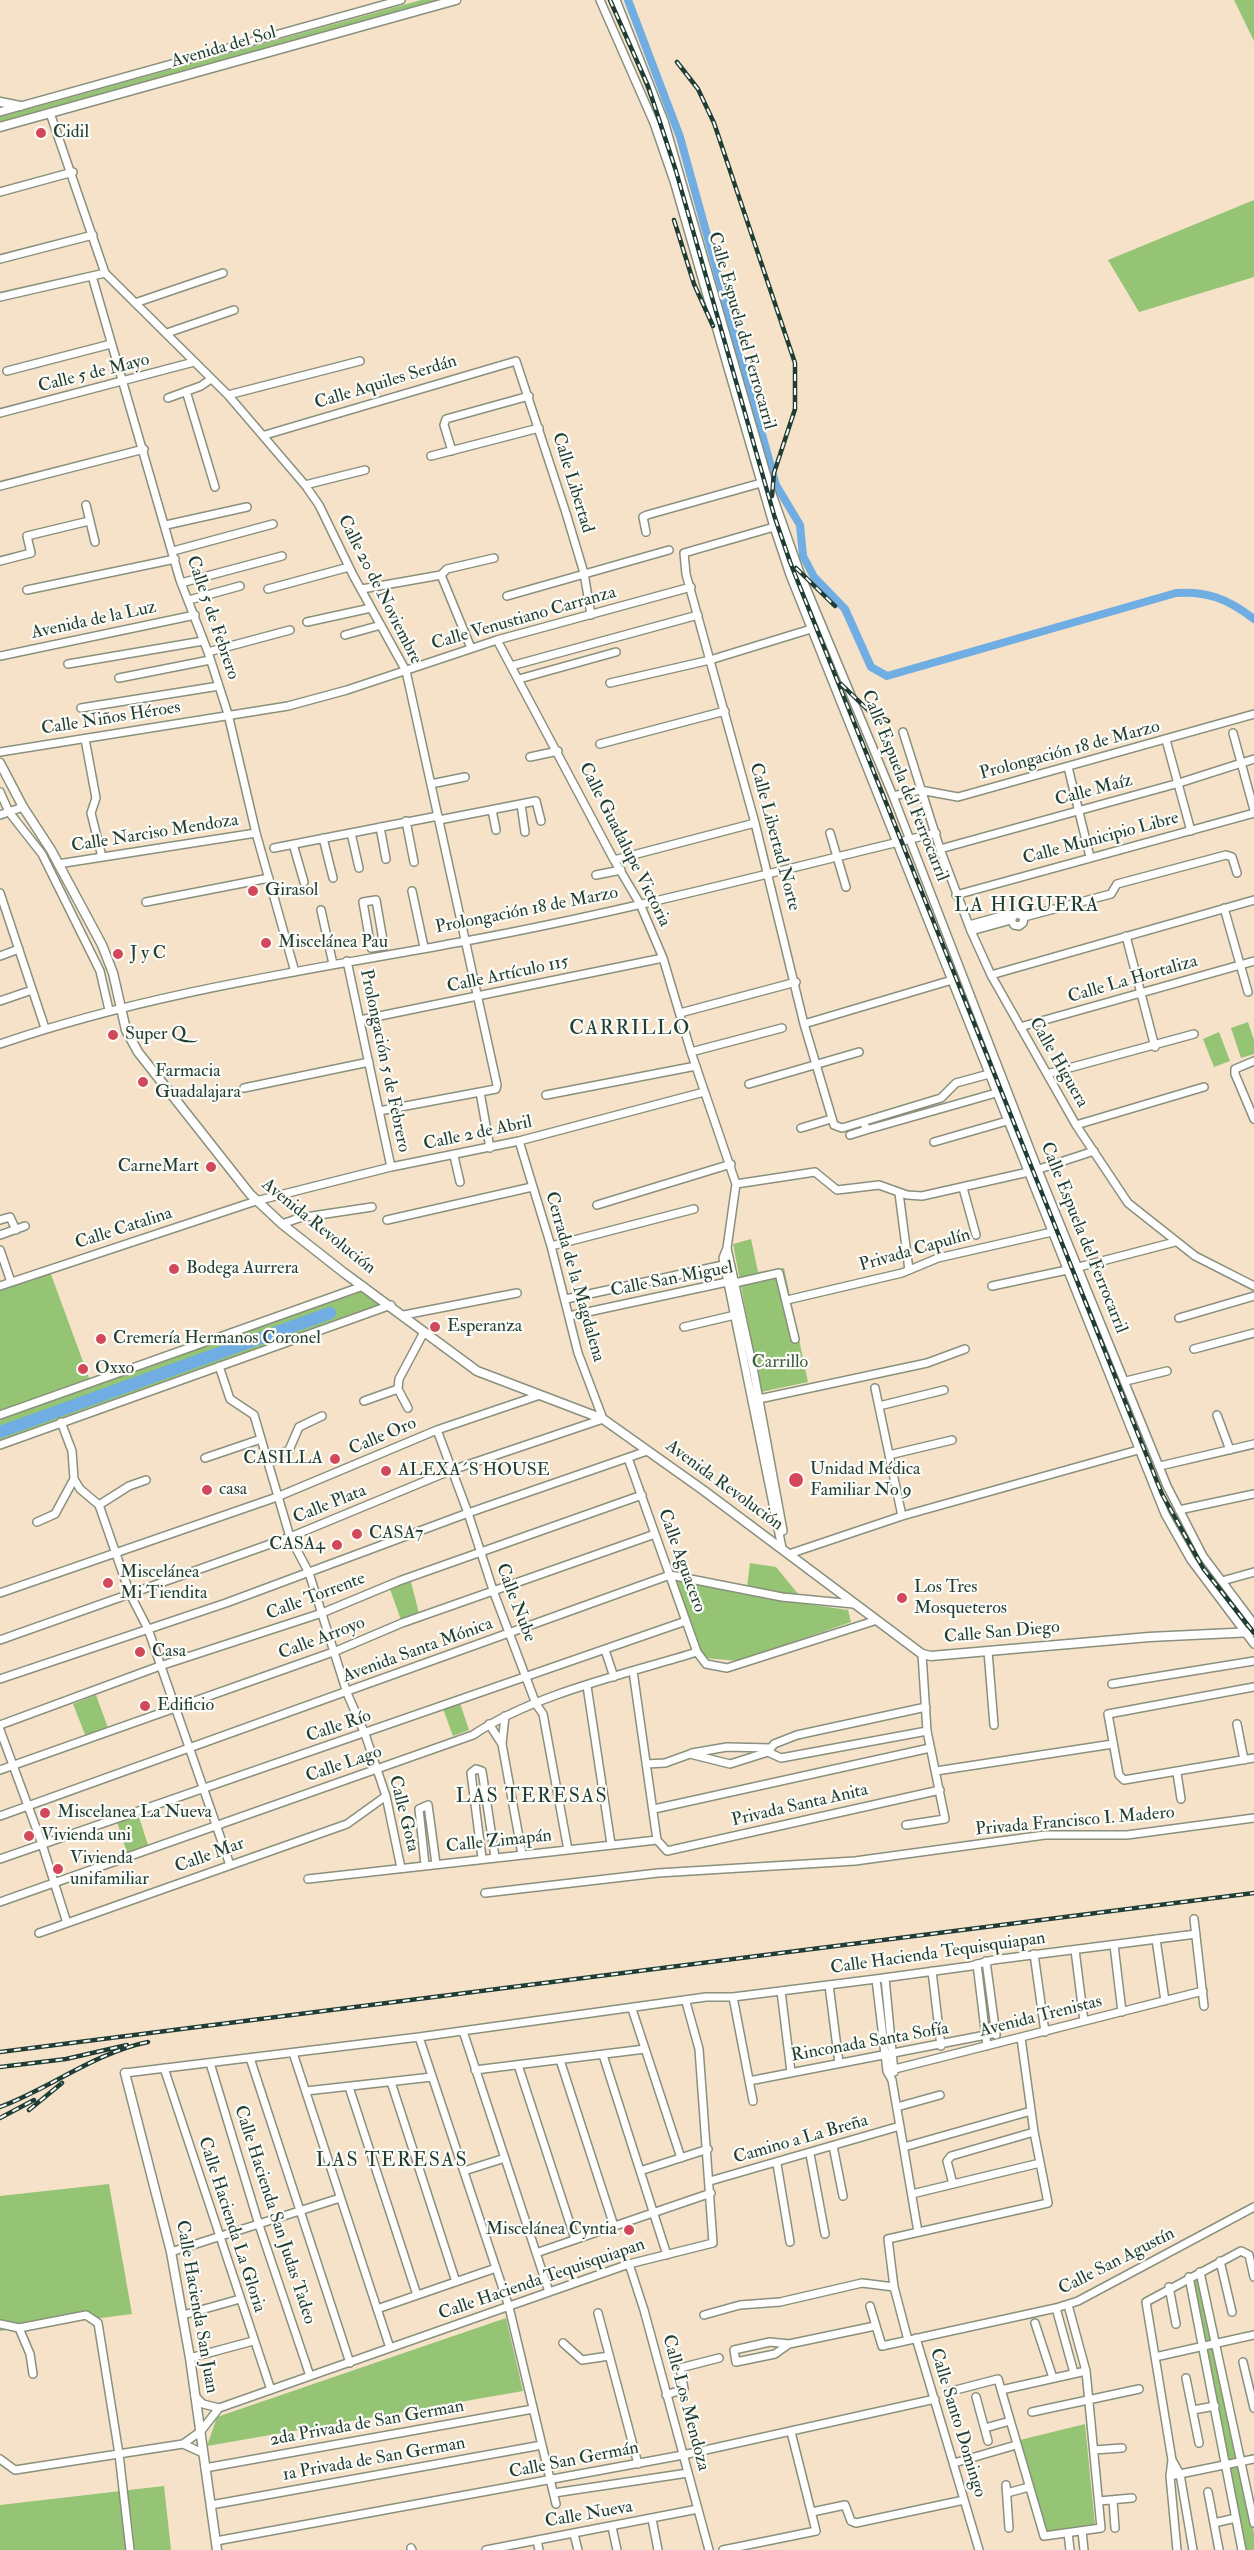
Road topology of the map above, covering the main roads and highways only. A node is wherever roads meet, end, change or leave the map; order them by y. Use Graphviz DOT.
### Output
graph roads {
  1 [pos="456,0"];
  2 [pos="0,102"];
  3 [pos="20,106"];
  4 [pos="0,127"];
  5 [pos="0,763"];
  6 [pos="786,1552"];
  7 [pos="1249,1632"];
  8 [pos="125,2073"];
  9 [pos="216,2546"];
  1 -- 4 [label="main road, Avenida del Sol"];
  2 -- 3 [label="main road"];
  5 -- 6 [label="main road, Avenida Revolución"];
  6 -- 7 [label="main road, Calle San Diego"];
  8 -- 9 [label="main road, Calle Hacienda San Juan"];
}
